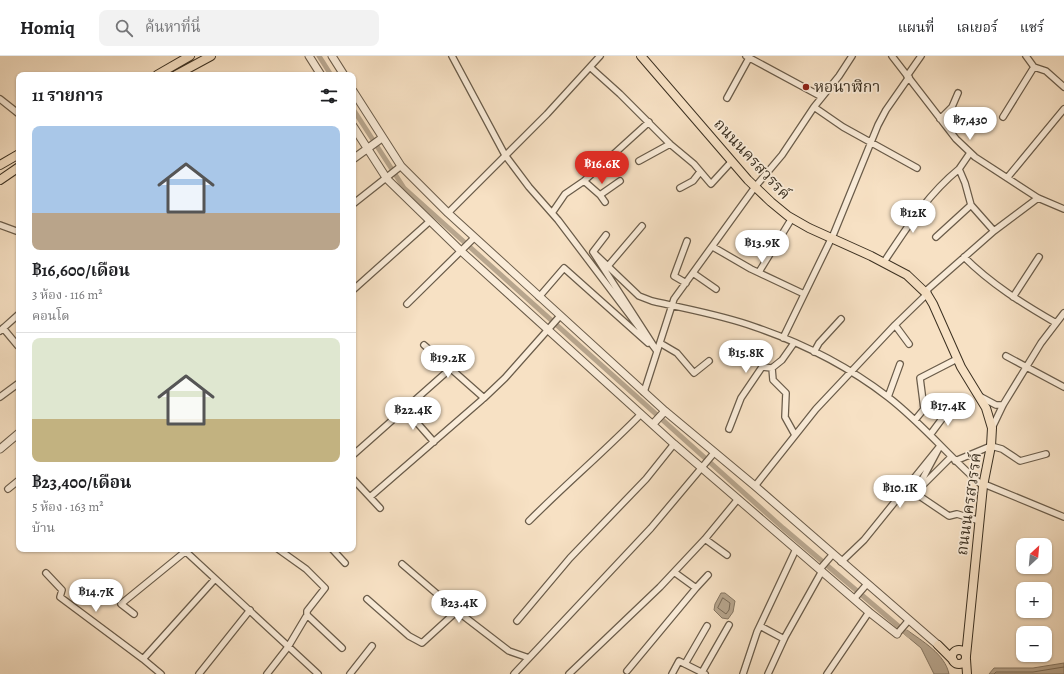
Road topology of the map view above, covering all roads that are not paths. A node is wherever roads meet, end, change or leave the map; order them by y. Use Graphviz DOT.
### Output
graph roads {
  1 [pos="190,56"];
  2 [pos="211,56"];
  3 [pos="309,56"];
  4 [pos="332,56"];
  5 [pos="452,56"];
  6 [pos="600,56"];
  7 [pos="641,56"];
  8 [pos="852,56"];
  9 [pos="892,56"];
  10 [pos="921,56"];
  11 [pos="1026,56"];
  12 [pos="747,57"];
  13 [pos="590,67"];
  14 [pos="1034,67"];
  15 [pos="162,72"];
  16 [pos="182,72"];
  17 [pos="319,72"];
  18 [pos="342,72"];
  19 [pos="908,76"];
  20 [pos="1064,86"];
  21 [pos="958,93"];
  22 [pos="356,96"];
  23 [pos="822,97"];
  24 [pos="727,98"];
  25 [pos="0,99"];
  26 [pos="814,107"];
  27 [pos="1064,109"];
  28 [pos="16,112"];
  29 [pos="1003,117"];
  30 [pos="940,118"];
  31 [pos="649,122"];
  32 [pos="356,131"];
  33 [pos="382,138"];
  34 [pos="872,143"];
  35 [pos="670,144"];
  36 [pos="367,149"];
  37 [pos="970,153"];
  38 [pos="505,155"];
  39 [pos="16,156"];
  40 [pos="356,157"];
  41 [pos="639,161"];
  42 [pos="732,161"];
  43 [pos="0,165"];
  44 [pos="401,166"];
  45 [pos="918,168"];
  46 [pos="16,169"];
  47 [pos="959,169"];
  48 [pos="700,172"];
  49 [pos="1007,178"];
  50 [pos="387,179"];
  51 [pos="0,180"];
  52 [pos="584,181"];
  53 [pos="620,181"];
  54 [pos="680,188"];
  55 [pos="755,188"];
  56 [pos="600,195"];
  57 [pos="1038,198"];
  58 [pos="356,202"];
  59 [pos="605,202"];
  60 [pos="971,205"];
  61 [pos="1064,209"];
  62 [pos="448,213"];
  63 [pos="552,213"];
  64 [pos="792,218"];
  65 [pos="430,221"];
  66 [pos="0,225"];
  67 [pos="642,226"];
  68 [pos="16,231"];
  69 [pos="994,231"];
  70 [pos="606,235"];
  71 [pos="936,237"];
  72 [pos="474,238"];
  73 [pos="831,238"];
  74 [pos="687,241"];
  75 [pos="713,247"];
  76 [pos="461,251"];
  77 [pos="593,252"];
  78 [pos="964,257"];
  79 [pos="1039,257"];
  80 [pos="884,262"];
  81 [pos="608,266"];
  82 [pos="759,272"];
  83 [pos="693,273"];
  84 [pos="686,283"];
  85 [pos="356,287"];
  86 [pos="716,289"];
  87 [pos="804,294"];
  88 [pos="927,294"];
  89 [pos="539,297"];
  90 [pos="1013,297"];
  91 [pos="408,304"];
  92 [pos="671,306"];
  93 [pos="1064,313"];
  94 [pos="560,316"];
  95 [pos="16,317"];
  96 [pos="841,319"];
  97 [pos="1056,323"];
  98 [pos="895,325"];
  99 [pos="547,329"];
  100 [pos="2,330"];
  101 [pos="783,338"];
  102 [pos="660,343"];
  103 [pos="794,343"];
  104 [pos="16,344"];
  105 [pos="909,344"];
  106 [pos="424,345"];
  107 [pos="657,351"];
  108 [pos="814,352"];
  109 [pos="1006,356"];
  110 [pos="957,359"];
  111 [pos="709,361"];
  112 [pos="900,364"];
  113 [pos="1027,367"];
  114 [pos="772,368"];
  115 [pos="450,369"];
  116 [pos="851,372"];
  117 [pos="16,385"];
  118 [pos="1064,387"];
  119 [pos="644,392"];
  120 [pos="978,395"];
  121 [pos="888,397"];
  122 [pos="0,398"];
  123 [pos="484,398"];
  124 [pos="1002,405"];
  125 [pos="950,408"];
  126 [pos="405,409"];
  127 [pos="664,411"];
  128 [pos="641,414"];
  129 [pos="915,420"];
  130 [pos="652,424"];
  131 [pos="992,428"];
  132 [pos="729,429"];
  133 [pos="16,435"];
  134 [pos="795,435"];
  135 [pos="930,435"];
  136 [pos="434,442"];
  137 [pos="674,444"];
  138 [pos="940,446"];
  139 [pos="991,446"];
  140 [pos="0,448"];
  141 [pos="356,452"];
  142 [pos="714,453"];
  143 [pos="1046,454"];
  144 [pos="953,459"];
  145 [pos="702,468"];
  146 [pos="16,482"];
  147 [pos="356,482"];
  148 [pos="984,485"];
  149 [pos="755,486"];
  150 [pos="8,489"];
  151 [pos="915,493"];
  152 [pos="370,497"];
  153 [pos="738,499"];
  154 [pos="380,508"];
  155 [pos="1064,517"];
  156 [pos="529,521"];
  157 [pos="980,521"];
  158 [pos="705,540"];
  159 [pos="796,549"];
  160 [pos="182,552"];
  161 [pos="186,552"];
  162 [pos="282,552"];
  163 [pos="335,552"];
  164 [pos="833,554"];
  165 [pos="727,555"];
  166 [pos="841,562"];
  167 [pos="345,563"];
  168 [pos="402,564"];
  169 [pos="821,570"];
  170 [pos="674,572"];
  171 [pos="46,573"];
  172 [pos="708,575"];
  173 [pos="215,579"];
  174 [pos="867,584"];
  175 [pos="696,588"];
  176 [pos="368,599"];
  177 [pos="854,599"];
  178 [pos="250,610"];
  179 [pos="457,612"];
  180 [pos="869,612"];
  181 [pos="134,614"];
  182 [pos="307,615"];
  183 [pos="909,620"];
  184 [pos="517,621"];
  185 [pos="728,625"];
  186 [pos="707,626"];
  187 [pos="760,626"];
  188 [pos="897,634"];
  189 [pos="784,639"];
  190 [pos="967,644"];
  191 [pos="938,645"];
  192 [pos="372,646"];
  193 [pos="288,647"];
  194 [pos="342,648"];
  195 [pos="957,650"];
  196 [pos="529,658"];
  197 [pos="966,658"];
  198 [pos="143,659"];
  199 [pos="954,661"];
  200 [pos="685,664"];
  201 [pos="628,671"];
  202 [pos="702,673"];
  203 [pos="161,674"];
  204 [pos="199,674"];
  205 [pos="266,674"];
  206 [pos="318,674"];
  207 [pos="350,674"];
  208 [pos="514,674"];
  209 [pos="569,674"];
  210 [pos="672,674"];
  211 [pos="743,674"];
  212 [pos="768,674"];
  213 [pos="827,674"];
  214 [pos="966,674"];
  1 -- 15 [label="main road"];
  2 -- 16 [label="main road"];
  3 -- 17 [label="street"];
  4 -- 18 [label="street"];
  5 -- 38 [label="street"];
  6 -- 13 [label="street"];
  7 -- 42 [label="main road, ถนนนครสวรรค์"];
  8 -- 23 [label="street"];
  9 -- 19 [label="street"];
  10 -- 19 [label="street"];
  11 -- 14 [label="street"];
  12 -- 23 [label="street"];
  12 -- 24 [label="street"];
  13 -- 31 [label="street"];
  13 -- 38 [label="street"];
  14 -- 20 [label="street"];
  14 -- 29 [label="street"];
  19 -- 30 [label="street"];
  19 -- 34 [label="street"];
  21 -- 30 [label="street"];
  22 -- 33 [label="street"];
  23 -- 26 [label="street"];
  25 -- 28 [label="street"];
  26 -- 34 [label="street"];
  26 -- 55 [label="street"];
  27 -- 49 [label="street"];
  30 -- 37 [label="street"];
  31 -- 35 [label="street"];
  31 -- 52 [label="street"];
  32 -- 36 [label="street"];
  33 -- 36 [label="street"];
  33 -- 44 [label="street"];
  34 -- 45 [label="street"];
  34 -- 73 [label="street"];
  35 -- 41 [label="street"];
  35 -- 48 [label="street"];
  36 -- 40 [label="street"];
  36 -- 50 [label="street"];
  37 -- 47 [label="street"];
  37 -- 49 [label="street"];
  38 -- 62 [label="street"];
  38 -- 63 [label="street"];
  39 -- 43 [label="main road"];
  42 -- 48 [label="street"];
  42 -- 55 [label="main road, ถนนนครสวรรค์"];
  44 -- 50 [label="street"];
  44 -- 62 [label="street"];
  46 -- 51 [label="main road"];
  47 -- 60 [label="street"];
  47 -- 80 [label="street"];
  48 -- 54 [label="street"];
  49 -- 57 [label="street"];
  50 -- 58 [label="street"];
  50 -- 65 [label="street"];
  52 -- 56 [label="street"];
  52 -- 63 [label="street"];
  53 -- 56 [label="street"];
  55 -- 64 [label="main road, ถนนนครสวรรค์"];
  55 -- 75 [label="street"];
  56 -- 59 [label="street"];
  57 -- 61 [label="street"];
  57 -- 69 [label="street"];
  60 -- 69 [label="street"];
  60 -- 71 [label="street"];
  62 -- 72 [label="street"];
  63 -- 107 [label="street"];
  64 -- 73 [label="main road, ถนนนครสวรรค์"];
  64 -- 82 [label="street"];
  65 -- 76 [label="street"];
  65 -- 85 [label="street"];
  66 -- 68 [label="street"];
  67 -- 81 [label="street"];
  69 -- 78 [label="street"];
  70 -- 77 [label="street"];
  72 -- 76 [label="street"];
  72 -- 89 [label="street"];
  73 -- 80 [label="main road, ถนนนครสวรรค์"];
  73 -- 87 [label="street"];
  74 -- 84 [label="street"];
  75 -- 82 [label="street"];
  75 -- 83 [label="street"];
  76 -- 91 [label="street"];
  76 -- 99 [label="street"];
  77 -- 81 [label="street"];
  77 -- 107 [label="street"];
  78 -- 88 [label="street"];
  78 -- 90 [label="street"];
  79 -- 90 [label="street"];
  80 -- 88 [label="main road, ถนนนครสวรรค์"];
  81 -- 92 [label="street"];
  82 -- 87 [label="street"];
  83 -- 84 [label="street"];
  83 -- 86 [label="street"];
  84 -- 92 [label="street"];
  87 -- 101 [label="street"];
  88 -- 98 [label="street"];
  88 -- 110 [label="main road, ถนนนครสวรรค์"];
  89 -- 94 [label="street"];
  89 -- 107 [label="street"];
  90 -- 97 [label="street"];
  92 -- 101 [label="street"];
  92 -- 102 [label="street"];
  93 -- 97 [label="street"];
  94 -- 99 [label="street"];
  94 -- 119 [label="street"];
  95 -- 100 [label="street"];
  96 -- 108 [label="street"];
  97 -- 113 [label="street"];
  98 -- 105 [label="street"];
  98 -- 116 [label="street"];
  99 -- 123 [label="street"];
  99 -- 128 [label="street"];
  100 -- 104 [label="street"];
  101 -- 103 [label="street"];
  102 -- 107 [label="street"];
  102 -- 111 [label="street"];
  103 -- 108 [label="street"];
  103 -- 114 [label="street"];
  106 -- 115 [label="street"];
  107 -- 119 [label="street"];
  108 -- 116 [label="street"];
  109 -- 113 [label="street"];
  110 -- 120 [label="main road, ถนนนครสวรรค์"];
  110 -- 129 [label="street"];
  112 -- 121 [label="street"];
  113 -- 118 [label="street"];
  113 -- 124 [label="street"];
  114 -- 132 [label="street"];
  114 -- 134 [label="street"];
  115 -- 123 [label="street"];
  115 -- 126 [label="street"];
  116 -- 121 [label="street"];
  116 -- 134 [label="street"];
  117 -- 122 [label="street"];
  119 -- 127 [label="street"];
  120 -- 124 [label="street"];
  120 -- 131 [label="main road, ถนนนครสวรรค์"];
  121 -- 129 [label="street"];
  123 -- 136 [label="street"];
  124 -- 131 [label="street"];
  125 -- 135 [label="street"];
  126 -- 136 [label="street"];
  126 -- 141 [label="street"];
  127 -- 130 [label="street"];
  127 -- 142 [label="street"];
  128 -- 130 [label="street"];
  128 -- 156 [label="street"];
  129 -- 135 [label="street"];
  130 -- 137 [label="street"];
  131 -- 139 [label="main road, ถนนนครสวรรค์"];
  133 -- 140 [label="street"];
  134 -- 149 [label="street"];
  135 -- 138 [label="street"];
  136 -- 152 [label="street"];
  137 -- 145 [label="street"];
  137 -- 184 [label="street"];
  138 -- 144 [label="street"];
  138 -- 151 [label="street"];
  138 -- 166 [label="street"];
  139 -- 143 [label="street"];
  139 -- 144 [label="street"];
  139 -- 148 [label="main road, ถนนนครสวรรค์"];
  142 -- 145 [label="street"];
  142 -- 149 [label="street"];
  144 -- 148 [label="street"];
  144 -- 151 [label="street"];
  145 -- 153 [label="street"];
  145 -- 196 [label="street"];
  146 -- 150 [label="street"];
  147 -- 152 [label="street"];
  148 -- 155 [label="street"];
  148 -- 157 [label="main road, ถนนนครสวรรค์"];
  149 -- 164 [label="street"];
  151 -- 157 [label="street"];
  152 -- 154 [label="street"];
  153 -- 158 [label="street"];
  153 -- 159 [label="street"];
  157 -- 190 [label="main road, ถนนนครสวรรค์"];
  158 -- 165 [label="street"];
  158 -- 170 [label="street"];
  159 -- 169 [label="street"];
  159 -- 187 [label="street"];
  160 -- 181 [label="street"];
  161 -- 173 [label="street"];
  162 -- 182 [label="street"];
  163 -- 167 [label="street"];
  164 -- 166 [label="street"];
  164 -- 169 [label="street"];
  166 -- 174 [label="street"];
  168 -- 179 [label="street"];
  169 -- 177 [label="street"];
  169 -- 189 [label="street"];
  170 -- 175 [label="street"];
  170 -- 209 [label="street"];
  171 -- 198 [label="street"];
  172 -- 175 [label="street"];
  173 -- 178 [label="street"];
  173 -- 198 [label="street"];
  174 -- 177 [label="street"];
  174 -- 183 [label="street"];
  175 -- 201 [label="street"];
  176 -- 179 [label="street"];
  177 -- 180 [label="street"];
  178 -- 193 [label="street"];
  178 -- 204 [label="street"];
  179 -- 196 [label="street"];
  180 -- 188 [label="street"];
  180 -- 213 [label="street"];
  182 -- 193 [label="street"];
  182 -- 194 [label="street"];
  183 -- 188 [label="street"];
  183 -- 191 [label="street"];
  185 -- 202 [label="street"];
  186 -- 200 [label="street"];
  187 -- 189 [label="street"];
  187 -- 211 [label="street"];
  189 -- 212 [label="street"];
  190 -- 195 [label="main road"];
  190 -- 197 [label="main road, ถนนนครสวรรค์"];
  191 -- 195 [label="main road"];
  191 -- 199 [label="main road"];
  192 -- 207 [label="street"];
  193 -- 205 [label="street"];
  193 -- 206 [label="street"];
  195 -- 197 [label="main road"];
  195 -- 199 [label="main road"];
  196 -- 208 [label="street"];
  197 -- 199 [label="main road"];
  197 -- 214 [label="main road, ถนนนครสวรรค์"];
  198 -- 203 [label="street"];
  199 -- 214 [label="main road"];
  200 -- 202 [label="street"];
  200 -- 210 [label="street"];
}
